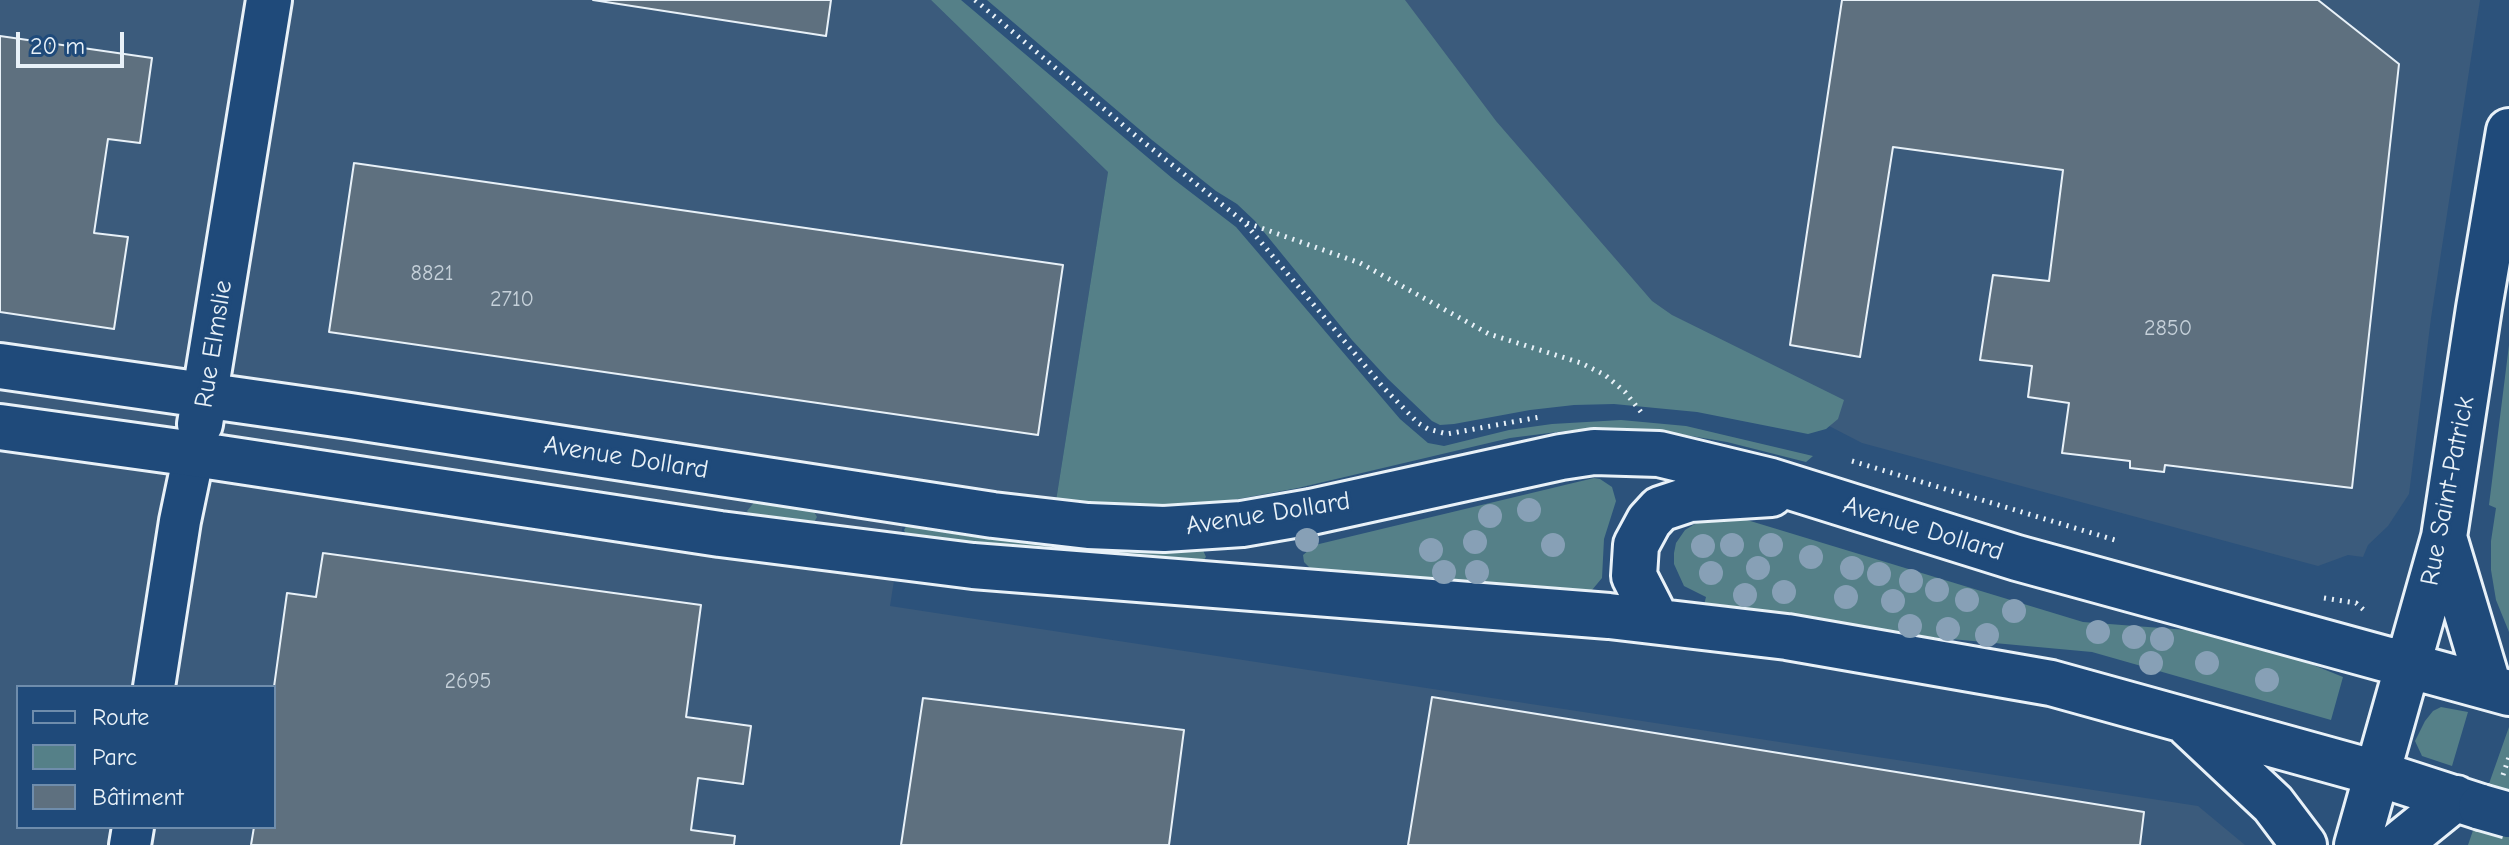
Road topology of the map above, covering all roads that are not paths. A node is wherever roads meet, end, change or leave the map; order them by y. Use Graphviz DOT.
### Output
graph roads {
  1 [pos="269,0"];
  2 [pos="2509,131"];
  3 [pos="0,366"];
  4 [pos="206,396"];
  5 [pos="0,427"];
  6 [pos="194,454"];
  7 [pos="1805,493"];
  8 [pos="2444,537"];
  9 [pos="1657,621"];
  10 [pos="2406,664"];
  11 [pos="154,685"];
  12 [pos="2499,690"];
  13 [pos="2182,718"];
  14 [pos="2376,773"];
  15 [pos="2482,807"];
  16 [pos="2304,845"];
  17 [pos="2357,845"];
  18 [pos="2398,845"];
  1 -- 4 [label="main road, Rue Elmslie"];
  2 -- 8 [label="main road, Rue Saint-Patrick"];
  3 -- 4 [label="main road, Avenue Dollard"];
  4 -- 6 [label="main road, Rue Elmslie"];
  4 -- 7 [label="main road, Avenue Dollard"];
  5 -- 6 [label="main road"];
  6 -- 9 [label="main road"];
  6 -- 11 [label="street, Rue Elmslie"];
  7 -- 9 [label="main road"];
  7 -- 10 [label="main road, Avenue Dollard"];
  8 -- 10 [label="main road, Rue Saint-Patrick"];
  8 -- 12 [label="main road"];
  9 -- 13 [label="main road"];
  10 -- 12 [label="main road, Avenue Dollard"];
  10 -- 14 [label="main road, Rue Saint-Patrick"];
  13 -- 14 [label="main road"];
  13 -- 16 [label="main road"];
  14 -- 15 [label="main road"];
  14 -- 17 [label="main road, Rue Saint-Patrick"];
  15 -- 18 [label="main road"];
}
